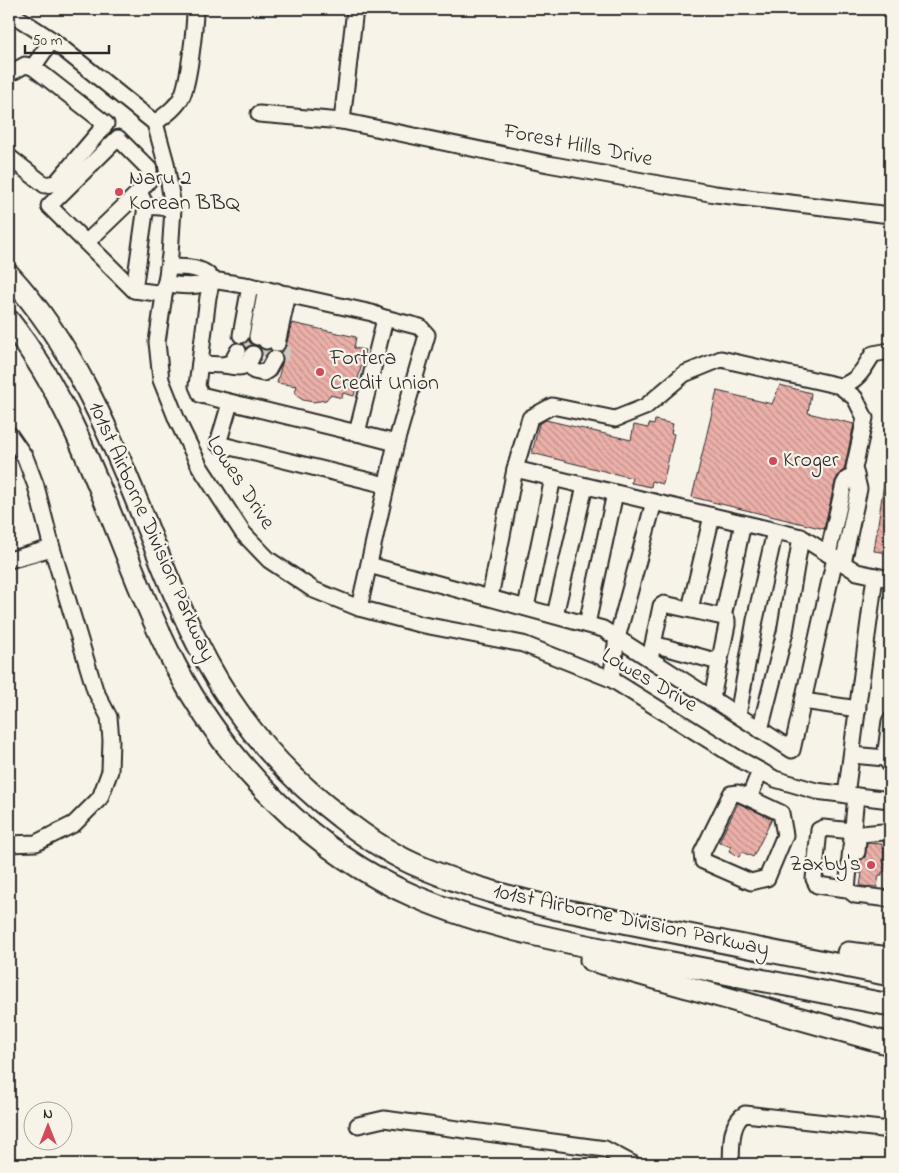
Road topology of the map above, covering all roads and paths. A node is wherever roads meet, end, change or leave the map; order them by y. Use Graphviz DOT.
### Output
graph roads {
  1 [pos="195,9"];
  2 [pos="355,9"];
  3 [pos="9,12"];
  4 [pos="52,40"];
  5 [pos="33,67"];
  6 [pos="9,74"];
  7 [pos="259,114"];
  8 [pos="342,121"];
  9 [pos="156,123"];
  10 [pos="9,157"];
  11 [pos="139,192"];
  12 [pos="146,206"];
  13 [pos="172,208"];
  14 [pos="890,215"];
  15 [pos="87,242"];
  16 [pos="168,267"];
  17 [pos="9,275"];
  18 [pos="212,280"];
  19 [pos="165,289"];
  20 [pos="134,290"];
  21 [pos="274,291"];
  22 [pos="381,316"];
  23 [pos="9,321"];
  24 [pos="890,351"];
  25 [pos="200,364"];
  26 [pos="245,369"];
  27 [pos="840,386"];
  28 [pos="230,403"];
  29 [pos="9,434"];
  30 [pos="357,434"];
  31 [pos="396,443"];
  32 [pos="515,469"];
  33 [pos="553,478"];
  34 [pos="386,485"];
  35 [pos="585,486"];
  36 [pos="615,493"];
  37 [pos="654,502"];
  38 [pos="712,516"];
  39 [pos="742,523"];
  40 [pos="775,531"];
  41 [pos="801,537"];
  42 [pos="52,548"];
  43 [pos="835,558"];
  44 [pos="9,560"];
  45 [pos="368,566"];
  46 [pos="875,576"];
  47 [pos="890,579"];
  48 [pos="490,597"];
  49 [pos="526,607"];
  50 [pos="359,608"];
  51 [pos="690,610"];
  52 [pos="556,616"];
  53 [pos="723,617"];
  54 [pos="587,624"];
  55 [pos="617,638"];
  56 [pos="651,651"];
  57 [pos="719,662"];
  58 [pos="611,679"];
  59 [pos="712,698"];
  60 [pos="803,701"];
  61 [pos="858,709"];
  62 [pos="738,715"];
  63 [pos="890,721"];
  64 [pos="760,730"];
  65 [pos="852,754"];
  66 [pos="888,762"];
  67 [pos="760,771"];
  68 [pos="851,796"];
  69 [pos="749,798"];
  70 [pos="890,800"];
  71 [pos="890,825"];
  72 [pos="853,826"];
  73 [pos="890,834"];
  74 [pos="9,844"];
  75 [pos="851,892"];
  76 [pos="890,899"];
  77 [pos="612,919"];
  78 [pos="488,923"];
  79 [pos="890,958"];
  80 [pos="890,975"];
  81 [pos="890,1005"];
  82 [pos="890,1044"];
  83 [pos="358,1125"];
  84 [pos="890,1130"];
  85 [pos="626,1162"];
  86 [pos="731,1164"];
  1 -- 9 [label="street"];
  2 -- 8 [label="street"];
  3 -- 4 [label="street"];
  4 -- 5 [label="street"];
  4 -- 9 [label="street"];
  5 -- 6 [label="street"];
  5 -- 10 [label="street"];
  7 -- 8 [label="street, Forest Hills Drive"];
  8 -- 14 [label="street, Forest Hills Drive"];
  9 -- 13 [label="street, Lowes Drive"];
  11 -- 12 [label="street"];
  11 -- 15 [label="street"];
  11 -- 15 [label="street"];
  12 -- 13 [label="street"];
  12 -- 20 [label="street"];
  13 -- 16 [label="street, Lowes Drive"];
  15 -- 20 [label="street"];
  16 -- 18 [label="street"];
  16 -- 19 [label="street, Lowes Drive"];
  17 -- 77 [label="highway, 101st Airborne Division Parkway"];
  18 -- 19 [label="street"];
  18 -- 21 [label="street"];
  18 -- 25 [label="street"];
  19 -- 20 [label="street"];
  19 -- 50 [label="street, Lowes Drive"];
  21 -- 21 [label="street"];
  21 -- 22 [label="street"];
  22 -- 30 [label="street"];
  22 -- 31 [label="street"];
  23 -- 78 [label="highway, 101st Airborne Division Parkway"];
  24 -- 27 [label="street"];
  25 -- 26 [label="street"];
  25 -- 28 [label="street"];
  26 -- 26 [label="street"];
  27 -- 32 [label="street"];
  27 -- 43 [label="street"];
  28 -- 30 [label="street"];
  28 -- 34 [label="street"];
  29 -- 42 [label="street"];
  30 -- 31 [label="street"];
  31 -- 34 [label="street"];
  32 -- 33 [label="street"];
  32 -- 48 [label="street"];
  33 -- 35 [label="street"];
  33 -- 49 [label="street"];
  34 -- 45 [label="street"];
  35 -- 36 [label="street"];
  35 -- 52 [label="street"];
  36 -- 37 [label="street"];
  36 -- 54 [label="street"];
  37 -- 38 [label="street"];
  37 -- 55 [label="street"];
  38 -- 39 [label="street"];
  38 -- 51 [label="street"];
  39 -- 40 [label="street"];
  39 -- 53 [label="street"];
  40 -- 41 [label="street"];
  40 -- 62 [label="street"];
  41 -- 43 [label="street"];
  41 -- 64 [label="street"];
  42 -- 44 [label="street"];
  42 -- 74 [label="street"];
  43 -- 46 [label="street"];
  43 -- 60 [label="street"];
  45 -- 48 [label="street"];
  45 -- 50 [label="street"];
  46 -- 47 [label="street"];
  46 -- 61 [label="street"];
  48 -- 49 [label="street"];
  49 -- 52 [label="street"];
  50 -- 58 [label="street, Lowes Drive"];
  51 -- 53 [label="street"];
  51 -- 56 [label="street"];
  52 -- 54 [label="street"];
  53 -- 57 [label="street"];
  54 -- 55 [label="street"];
  55 -- 56 [label="street"];
  55 -- 58 [label="street"];
  56 -- 57 [label="street"];
  56 -- 59 [label="street"];
  57 -- 59 [label="street"];
  58 -- 67 [label="street, Lowes Drive"];
  59 -- 62 [label="street"];
  60 -- 61 [label="street"];
  60 -- 64 [label="street"];
  61 -- 65 [label="street"];
  62 -- 64 [label="street"];
  63 -- 66 [label="street"];
  65 -- 66 [label="street"];
  65 -- 68 [label="street"];
  67 -- 68 [label="street, Lowes Drive"];
  67 -- 69 [label="street"];
  68 -- 70 [label="street, Lowes Drive"];
  68 -- 72 [label="street"];
  69 -- 69 [label="street"];
  71 -- 72 [label="street"];
  72 -- 75 [label="street"];
  72 -- 75 [label="street"];
  73 -- 75 [label="street"];
  75 -- 76 [label="street"];
  77 -- 79 [label="highway"];
  77 -- 80 [label="highway, 101st Airborne Division Parkway"];
  78 -- 81 [label="highway, 101st Airborne Division Parkway"];
  78 -- 82 [label="highway"];
  83 -- 85 [label="street"];
  84 -- 86 [label="street"];
}
